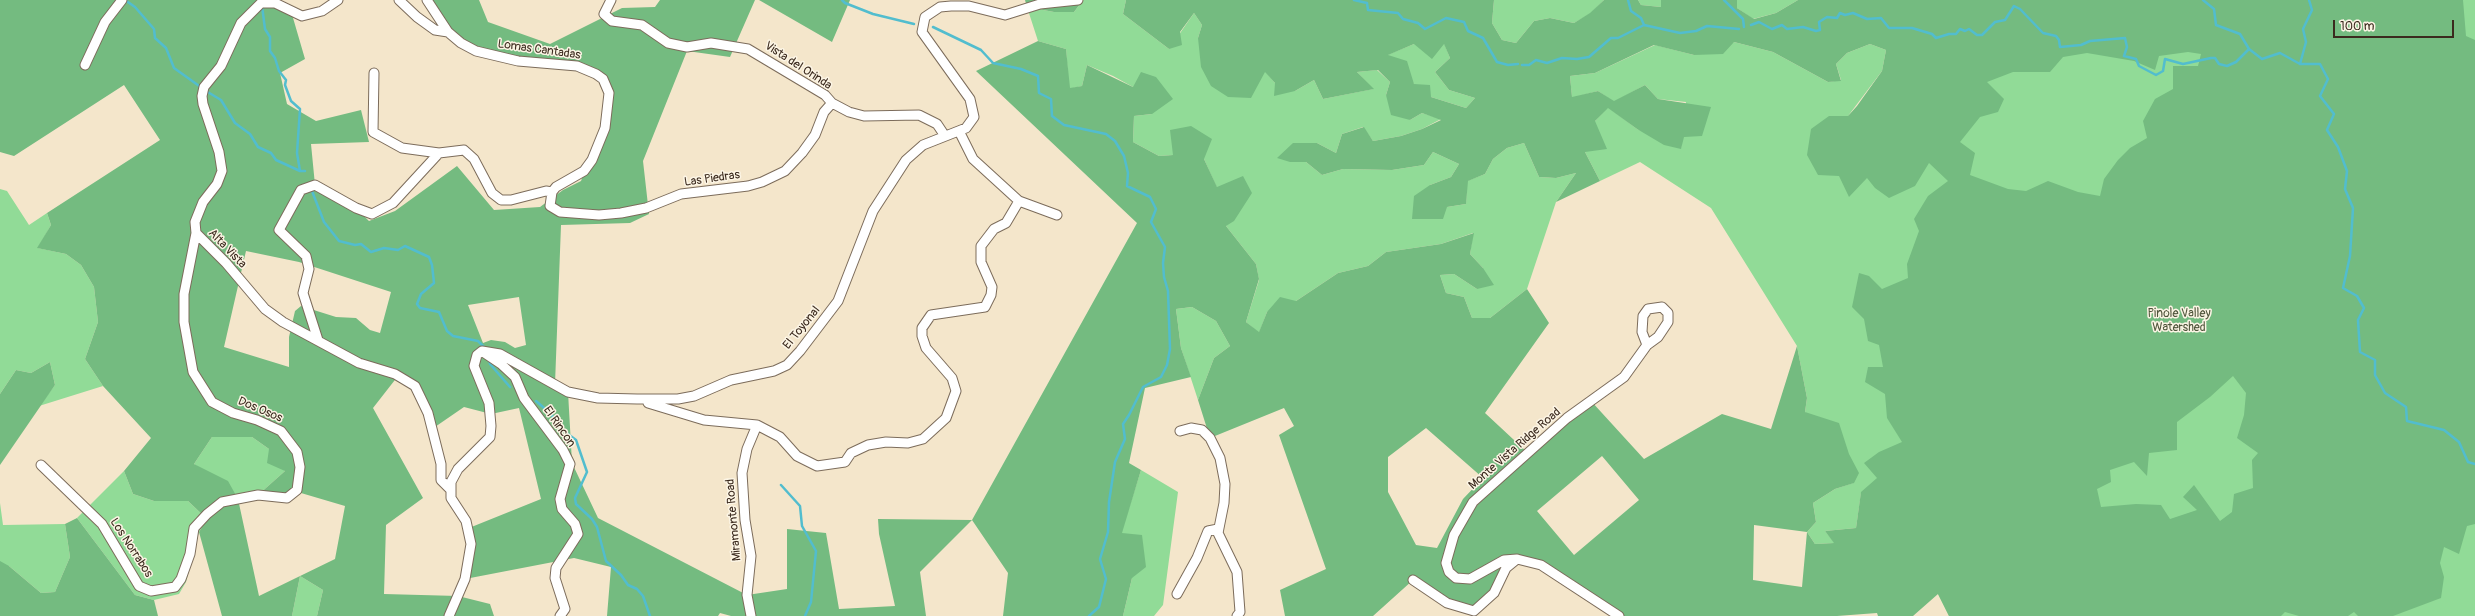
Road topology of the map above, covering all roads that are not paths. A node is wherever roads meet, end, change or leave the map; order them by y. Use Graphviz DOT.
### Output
graph roads {
  1 [pos="122,0"];
  2 [pos="338,0"];
  3 [pos="399,0"];
  4 [pos="427,0"];
  5 [pos="611,0"];
  6 [pos="1078,0"];
  7 [pos="448,32"];
  8 [pos="85,65"];
  9 [pos="374,74"];
  10 [pos="832,103"];
  11 [pos="959,131"];
  12 [pos="945,136"];
  13 [pos="439,153"];
  14 [pos="552,192"];
  15 [pos="1019,200"];
  16 [pos="1057,215"];
  17 [pos="196,234"];
  18 [pos="318,340"];
  19 [pos="1647,345"];
  20 [pos="482,351"];
  21 [pos="637,400"];
  22 [pos="757,425"];
  23 [pos="1180,432"];
  24 [pos="41,465"];
  25 [pos="450,489"];
  26 [pos="1218,529"];
  27 [pos="1517,559"];
  28 [pos="1413,580"];
  29 [pos="175,587"];
  30 [pos="1177,594"];
  31 [pos="1242,615"];
  32 [pos="449,616"];
  33 [pos="560,616"];
  34 [pos="751,616"];
  35 [pos="1619,616"];
  1 -- 8 [label="street"];
  2 -- 17 [label="street, Alta Vista"];
  3 -- 7 [label="street"];
  4 -- 7 [label="street, Lomas Cantadas"];
  5 -- 10 [label="street, Vista del Orinda"];
  6 -- 11 [label="street, El Toyonal"];
  7 -- 14 [label="street, Lomas Cantadas"];
  9 -- 13 [label="street"];
  10 -- 12 [label="street, Vista del Orinda"];
  10 -- 14 [label="street, Las Piedras"];
  11 -- 12 [label="street, El Toyonal"];
  11 -- 15 [label="street"];
  12 -- 21 [label="street, El Toyonal"];
  13 -- 14 [label="street"];
  13 -- 18 [label="street"];
  15 -- 16 [label="street"];
  15 -- 22 [label="street"];
  17 -- 18 [label="street, Alta Vista"];
  17 -- 29 [label="street, Dos Osos"];
  18 -- 25 [label="street, Alta Vista"];
  19 -- 27 [label="street, Monte Vista Ridge Road"];
  20 -- 21 [label="street, El Toyonal"];
  20 -- 25 [label="street"];
  20 -- 33 [label="street, El Rincon"];
  21 -- 22 [label="street"];
  22 -- 34 [label="street, Miramonte Road"];
  23 -- 26 [label="street"];
  24 -- 29 [label="street, Los Norrabos"];
  25 -- 32 [label="street"];
  26 -- 30 [label="street"];
  26 -- 31 [label="street"];
  27 -- 28 [label="street"];
  27 -- 35 [label="street"];
}
